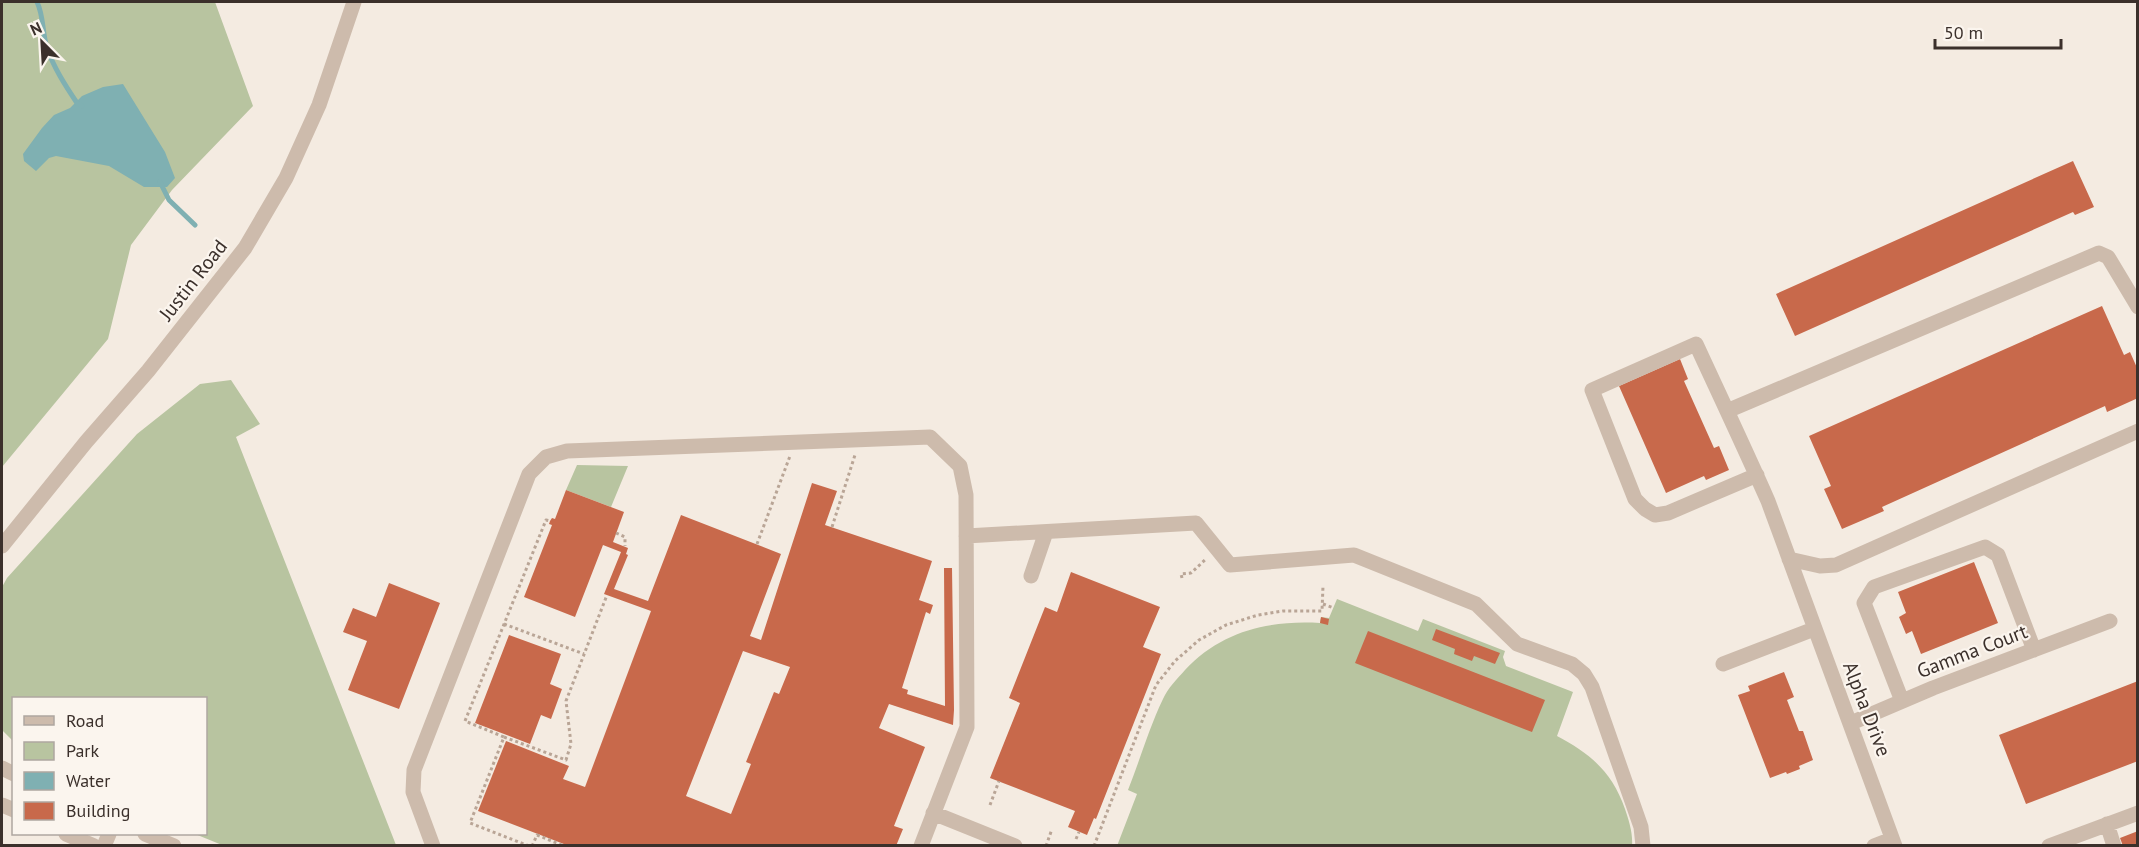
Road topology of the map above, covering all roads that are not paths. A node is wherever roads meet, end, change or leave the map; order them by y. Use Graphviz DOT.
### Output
graph roads {
  1 [pos="354,2"];
  2 [pos="2138,307"];
  3 [pos="1727,411"];
  4 [pos="2138,431"];
  5 [pos="1757,475"];
  6 [pos="1046,532"];
  7 [pos="966,536"];
  8 [pos="2,546"];
  9 [pos="1789,559"];
  10 [pos="1031,576"];
  11 [pos="2110,621"];
  12 [pos="1814,629"];
  13 [pos="2034,650"];
  14 [pos="1723,664"];
  15 [pos="1902,701"];
  16 [pos="1851,723"];
  17 [pos="933,813"];
  18 [pos="2138,813"];
  19 [pos="2107,824"];
  20 [pos="68,835"];
  21 [pos="147,835"];
  22 [pos="1894,842"];
  23 [pos="94,846"];
  24 [pos="174,846"];
  25 [pos="432,846"];
  26 [pos="921,846"];
  27 [pos="1016,846"];
  28 [pos="1643,846"];
  29 [pos="1874,846"];
  30 [pos="2049,846"];
  31 [pos="2114,846"];
  1 -- 8 [label="street, Justin Road"];
  2 -- 3 [label="street"];
  3 -- 5 [label="street, Alpha Drive"];
  3 -- 5 [label="street, Alpha Drive"];
  4 -- 9 [label="street"];
  5 -- 9 [label="street, Alpha Drive"];
  6 -- 7 [label="street"];
  6 -- 10 [label="street"];
  6 -- 28 [label="street"];
  7 -- 17 [label="street"];
  7 -- 25 [label="street"];
  9 -- 12 [label="street, Alpha Drive"];
  11 -- 13 [label="street, Gamma Court"];
  12 -- 14 [label="street"];
  12 -- 16 [label="street, Alpha Drive"];
  13 -- 15 [label="street, Gamma Court"];
  13 -- 15 [label="street"];
  15 -- 16 [label="street, Gamma Court"];
  16 -- 22 [label="street, Alpha Drive"];
  17 -- 26 [label="street"];
  17 -- 27 [label="street"];
  18 -- 19 [label="street"];
  19 -- 30 [label="street"];
  19 -- 31 [label="street"];
  20 -- 23 [label="street"];
  21 -- 24 [label="street"];
  22 -- 29 [label="street"];
}
